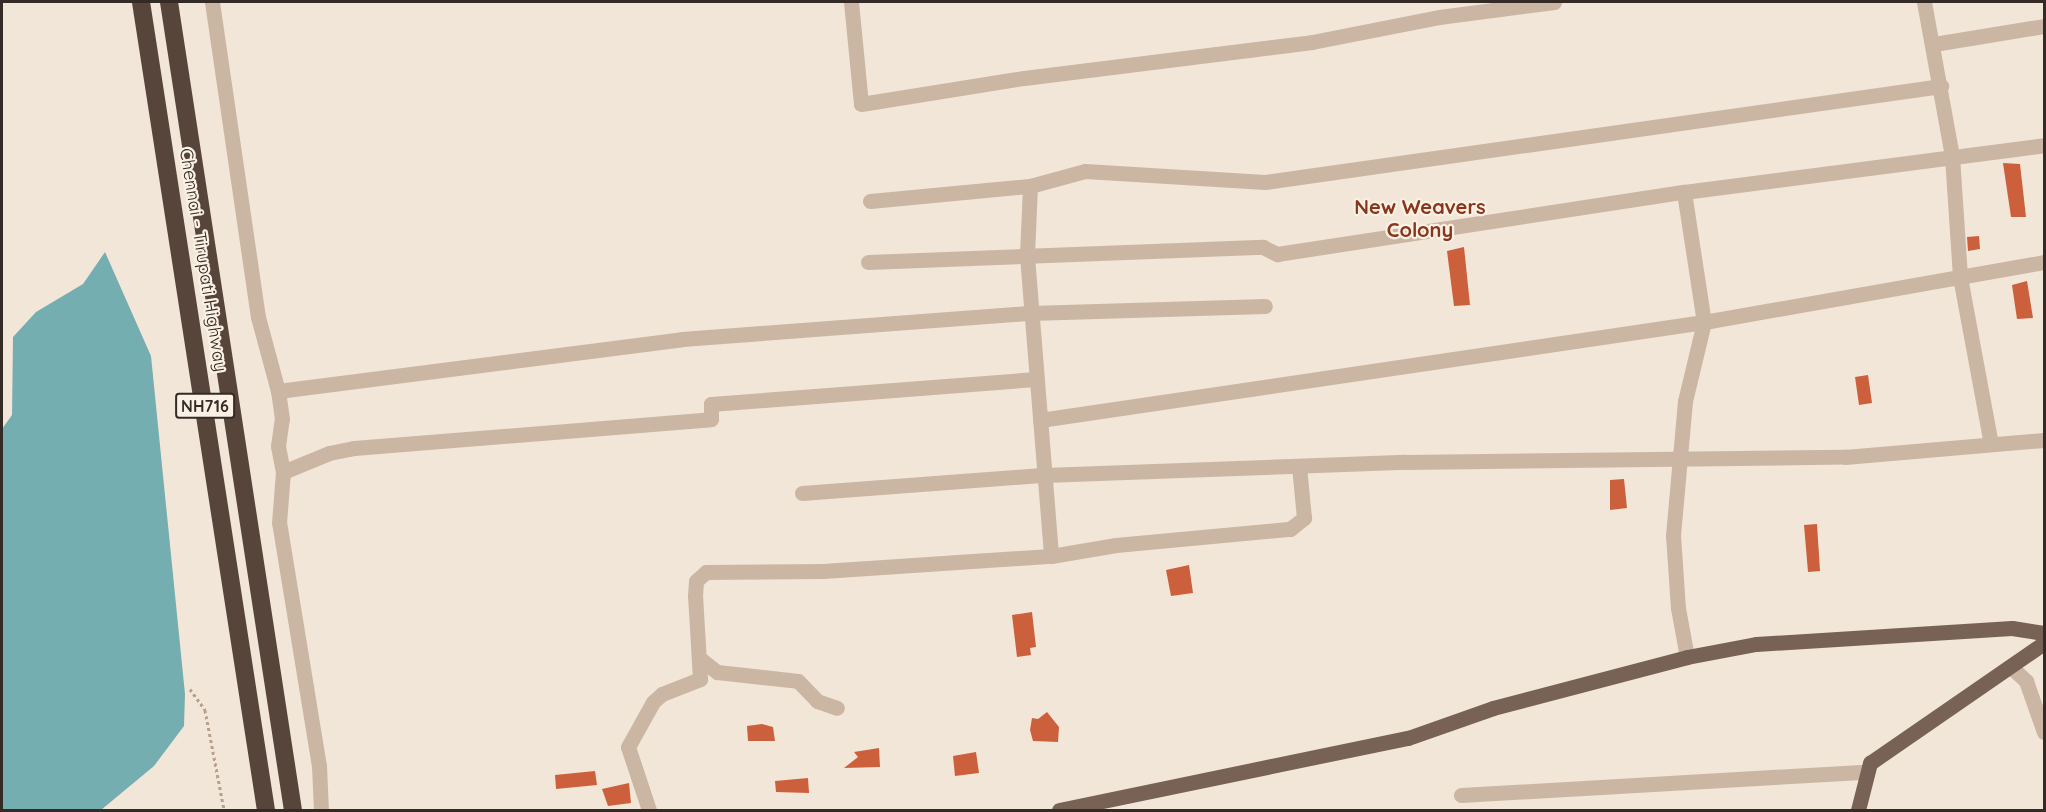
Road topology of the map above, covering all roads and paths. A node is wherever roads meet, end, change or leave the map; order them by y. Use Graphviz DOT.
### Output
graph roads {
  1 [pos="141,2"];
  2 [pos="169,2"];
  3 [pos="212,2"];
  4 [pos="851,2"];
  5 [pos="1554,2"];
  6 [pos="1924,2"];
  7 [pos="2044,26"];
  8 [pos="1934,44"];
  9 [pos="1941,86"];
  10 [pos="2044,145"];
  11 [pos="1952,156"];
  12 [pos="1030,186"];
  13 [pos="1684,192"];
  14 [pos="870,201"];
  15 [pos="1027,256"];
  16 [pos="868,262"];
  17 [pos="2044,262"];
  18 [pos="1960,277"];
  19 [pos="1265,306"];
  20 [pos="1030,313"];
  21 [pos="1704,321"];
  22 [pos="1035,379"];
  23 [pos="278,391"];
  24 [pos="1040,420"];
  25 [pos="2044,440"];
  26 [pos="1991,444"];
  27 [pos="1683,459"];
  28 [pos="1299,466"];
  29 [pos="284,472"];
  30 [pos="1044,475"];
  31 [pos="802,493"];
  32 [pos="1051,556"];
  33 [pos="2044,633"];
  34 [pos="2044,643"];
  35 [pos="1687,657"];
  36 [pos="699,658"];
  37 [pos="2011,667"];
  38 [pos="190,689"];
  39 [pos="837,708"];
  40 [pos="2044,732"];
  41 [pos="1865,772"];
  42 [pos="1461,795"];
  43 [pos="224,810"];
  44 [pos="266,810"];
  45 [pos="293,810"];
  46 [pos="321,810"];
  47 [pos="649,810"];
  48 [pos="1059,810"];
  49 [pos="1858,810"];
  1 -- 44 [label="highway, Chennai - Tirupati Highway / NH716"];
  2 -- 45 [label="highway, Chennai - Tirupati Highway / NH716"];
  3 -- 23 [label="street"];
  4 -- 5 [label="street"];
  6 -- 8 [label="street"];
  7 -- 8 [label="street"];
  8 -- 9 [label="street"];
  9 -- 11 [label="street"];
  9 -- 12 [label="street"];
  10 -- 11 [label="street"];
  11 -- 13 [label="street"];
  11 -- 18 [label="street"];
  12 -- 14 [label="street"];
  12 -- 15 [label="street"];
  13 -- 15 [label="street"];
  13 -- 21 [label="street"];
  15 -- 16 [label="street"];
  15 -- 20 [label="street"];
  17 -- 18 [label="street"];
  18 -- 21 [label="street"];
  18 -- 26 [label="street"];
  19 -- 20 [label="street"];
  20 -- 22 [label="street"];
  20 -- 23 [label="street"];
  21 -- 24 [label="street"];
  21 -- 27 [label="street"];
  22 -- 24 [label="street"];
  22 -- 29 [label="street"];
  23 -- 29 [label="street"];
  24 -- 30 [label="street"];
  25 -- 26 [label="street"];
  26 -- 27 [label="street"];
  27 -- 28 [label="street"];
  27 -- 35 [label="street"];
  28 -- 30 [label="street"];
  28 -- 32 [label="street"];
  29 -- 46 [label="street"];
  30 -- 31 [label="street"];
  30 -- 32 [label="street"];
  32 -- 36 [label="street"];
  33 -- 35 [label="main road"];
  34 -- 37 [label="main road"];
  35 -- 48 [label="main road"];
  36 -- 39 [label="street"];
  36 -- 47 [label="street"];
  37 -- 40 [label="street"];
  37 -- 41 [label="main road"];
  38 -- 43 [label="path"];
  41 -- 42 [label="street"];
  41 -- 49 [label="main road"];
}
